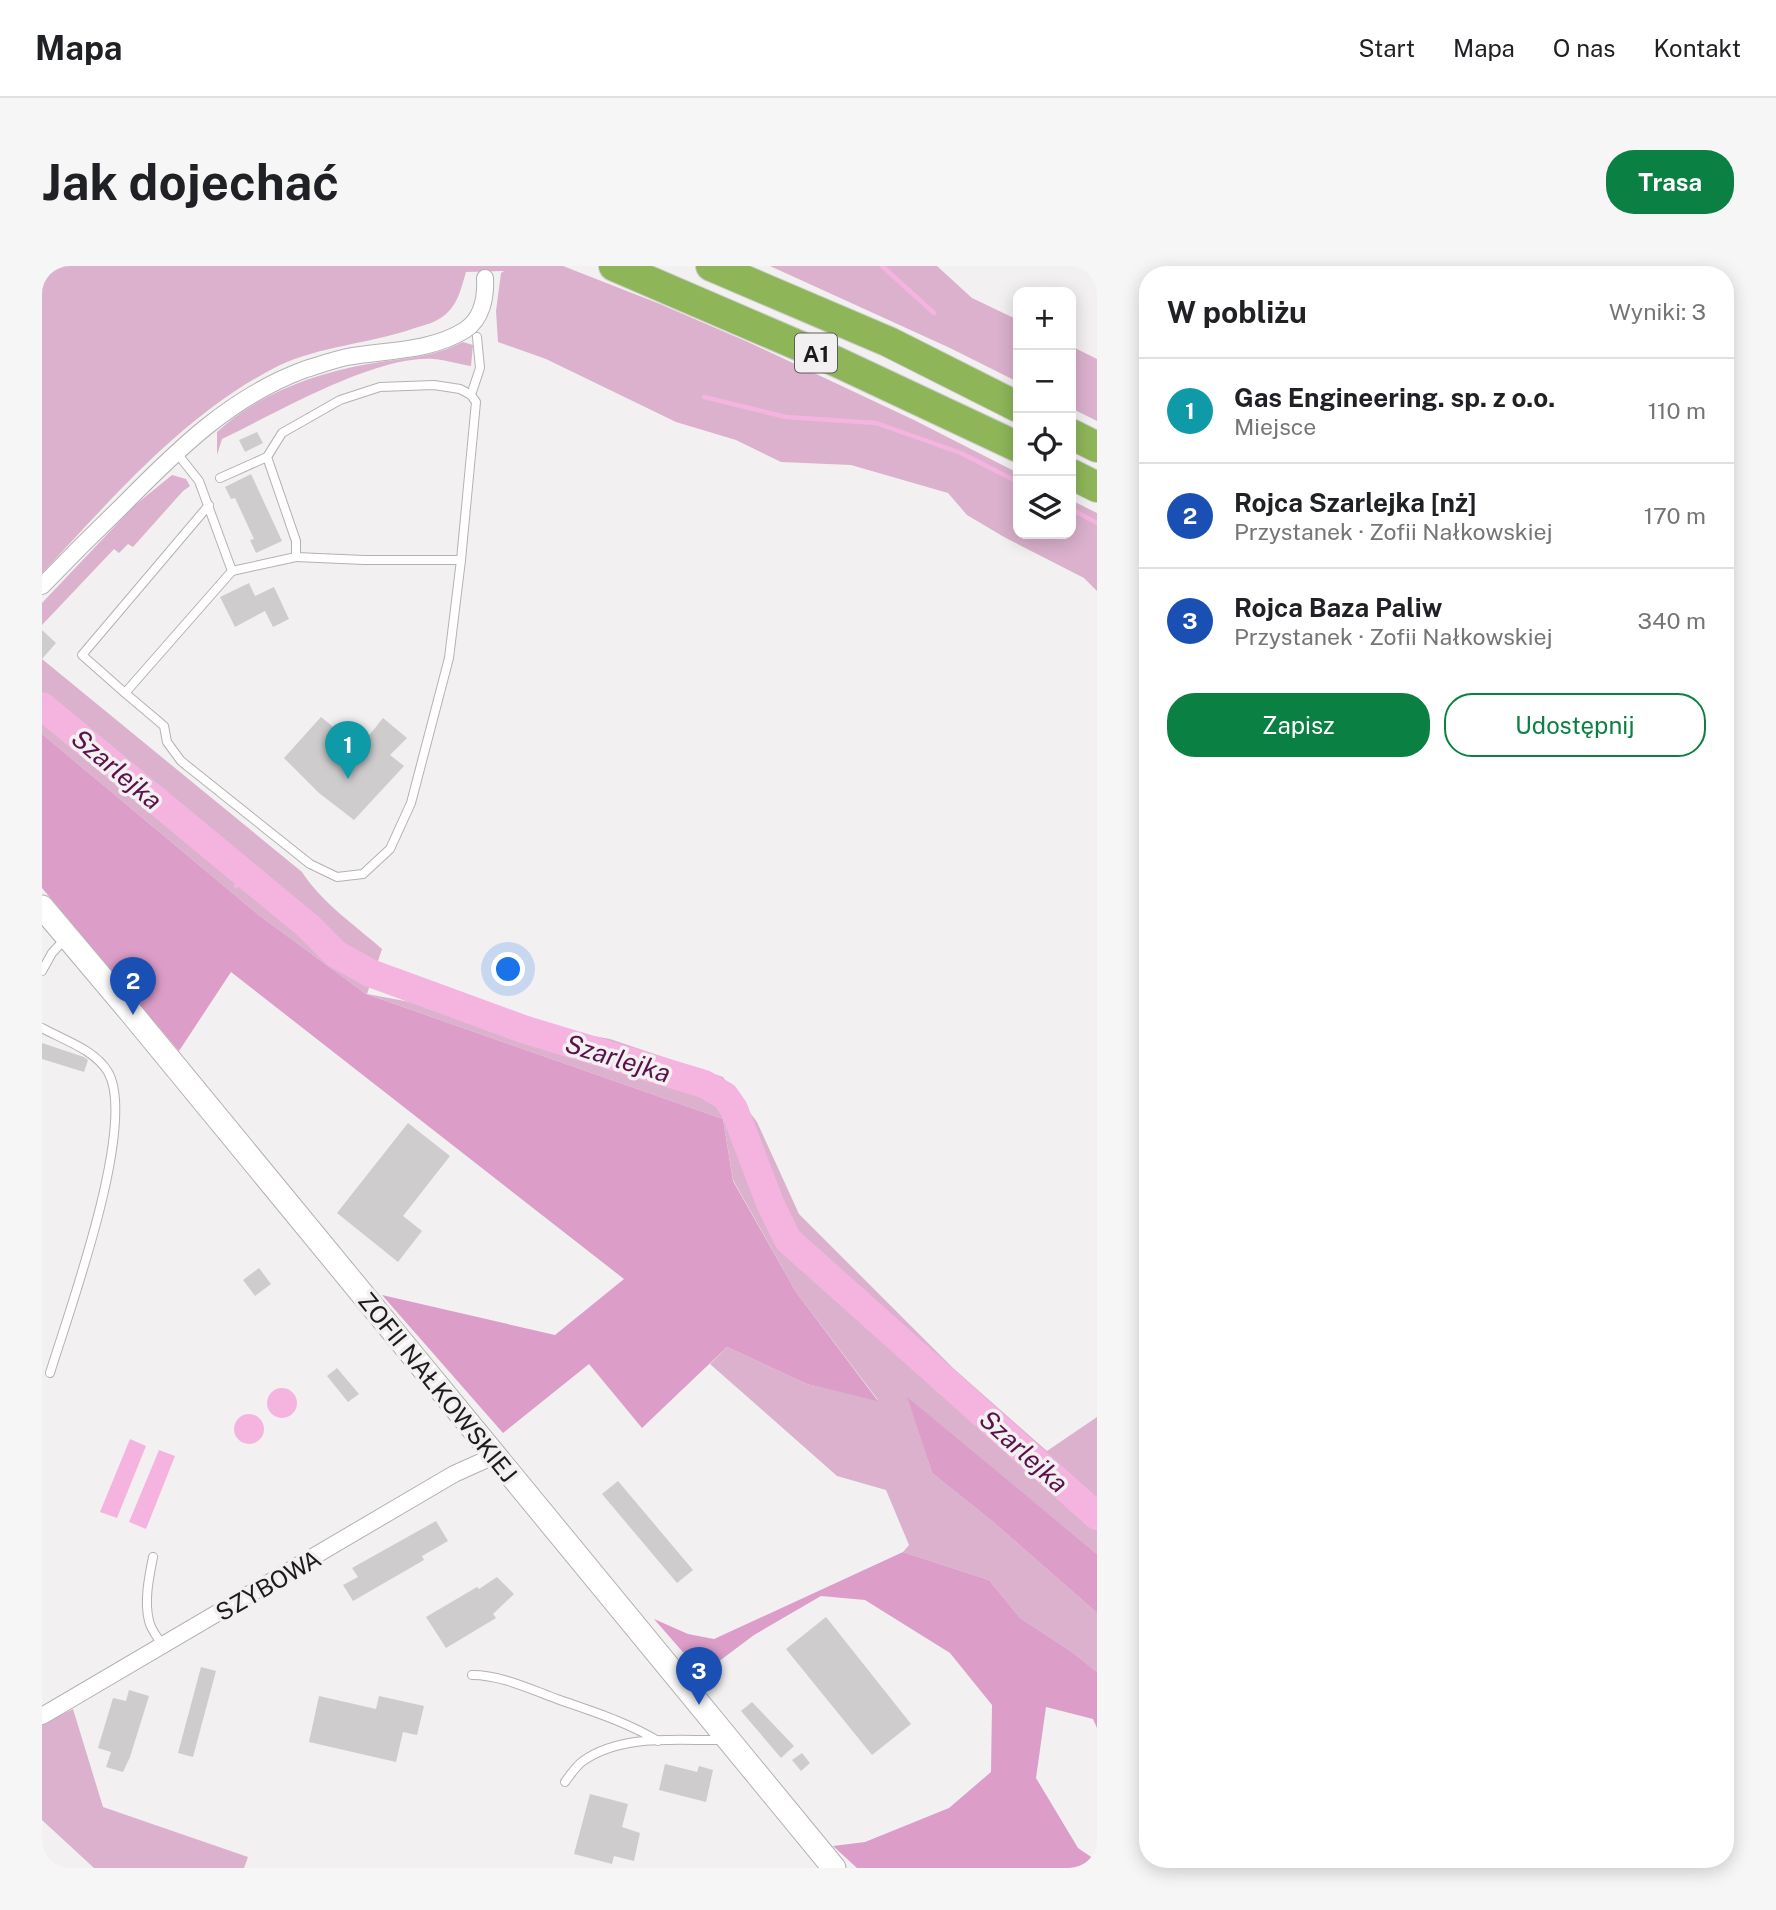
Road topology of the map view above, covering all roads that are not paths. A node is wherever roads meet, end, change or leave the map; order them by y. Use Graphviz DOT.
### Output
graph roads {
  1 [pos="614,266"];
  2 [pos="711,266"];
  3 [pos="485,278"];
  4 [pos="477,337"];
  5 [pos="471,395"];
  6 [pos="1013,404"];
  7 [pos="1076,436"];
  8 [pos="1013,445"];
  9 [pos="1097,447"];
  10 [pos="176,452"];
  11 [pos="267,457"];
  12 [pos="1075,476"];
  13 [pos="220,478"];
  14 [pos="1097,487"];
  15 [pos="209,505"];
  16 [pos="296,557"];
  17 [pos="461,560"];
  18 [pos="232,571"];
  19 [pos="42,586"];
  20 [pos="125,693"];
  21 [pos="42,908"];
  22 [pos="67,936"];
  23 [pos="42,971"];
  24 [pos="42,1028"];
  25 [pos="50,1373"];
  26 [pos="494,1456"];
  27 [pos="153,1557"];
  28 [pos="163,1646"];
  29 [pos="472,1675"];
  30 [pos="42,1716"];
  31 [pos="727,1740"];
  32 [pos="659,1741"];
  33 [pos="565,1782"];
  34 [pos="834,1868"];
  1 -- 8 [label="highway, A1"];
  2 -- 6 [label="highway, A1"];
  3 -- 10 [label="street"];
  4 -- 5 [label="lane"];
  5 -- 11 [label="lane"];
  5 -- 17 [label="lane"];
  7 -- 9 [label="highway"];
  10 -- 15 [label="lane"];
  10 -- 19 [label="street"];
  11 -- 13 [label="lane"];
  11 -- 16 [label="lane"];
  12 -- 14 [label="highway"];
  15 -- 18 [label="lane"];
  15 -- 20 [label="lane"];
  16 -- 17 [label="lane"];
  16 -- 18 [label="lane"];
  17 -- 20 [label="lane"];
  18 -- 20 [label="lane"];
  21 -- 22 [label="street, ZOFII NAŁKOWSKIEJ"];
  22 -- 23 [label="lane"];
  22 -- 26 [label="street, ZOFII NAŁKOWSKIEJ"];
  24 -- 25 [label="lane"];
  26 -- 28 [label="street, SZYBOWA"];
  26 -- 31 [label="street, ZOFII NAŁKOWSKIEJ"];
  27 -- 28 [label="lane"];
  28 -- 30 [label="street, SZYBOWA"];
  29 -- 32 [label="lane"];
  31 -- 32 [label="lane"];
  31 -- 34 [label="street, ZOFII NAŁKOWSKIEJ"];
  32 -- 33 [label="lane"];
}
